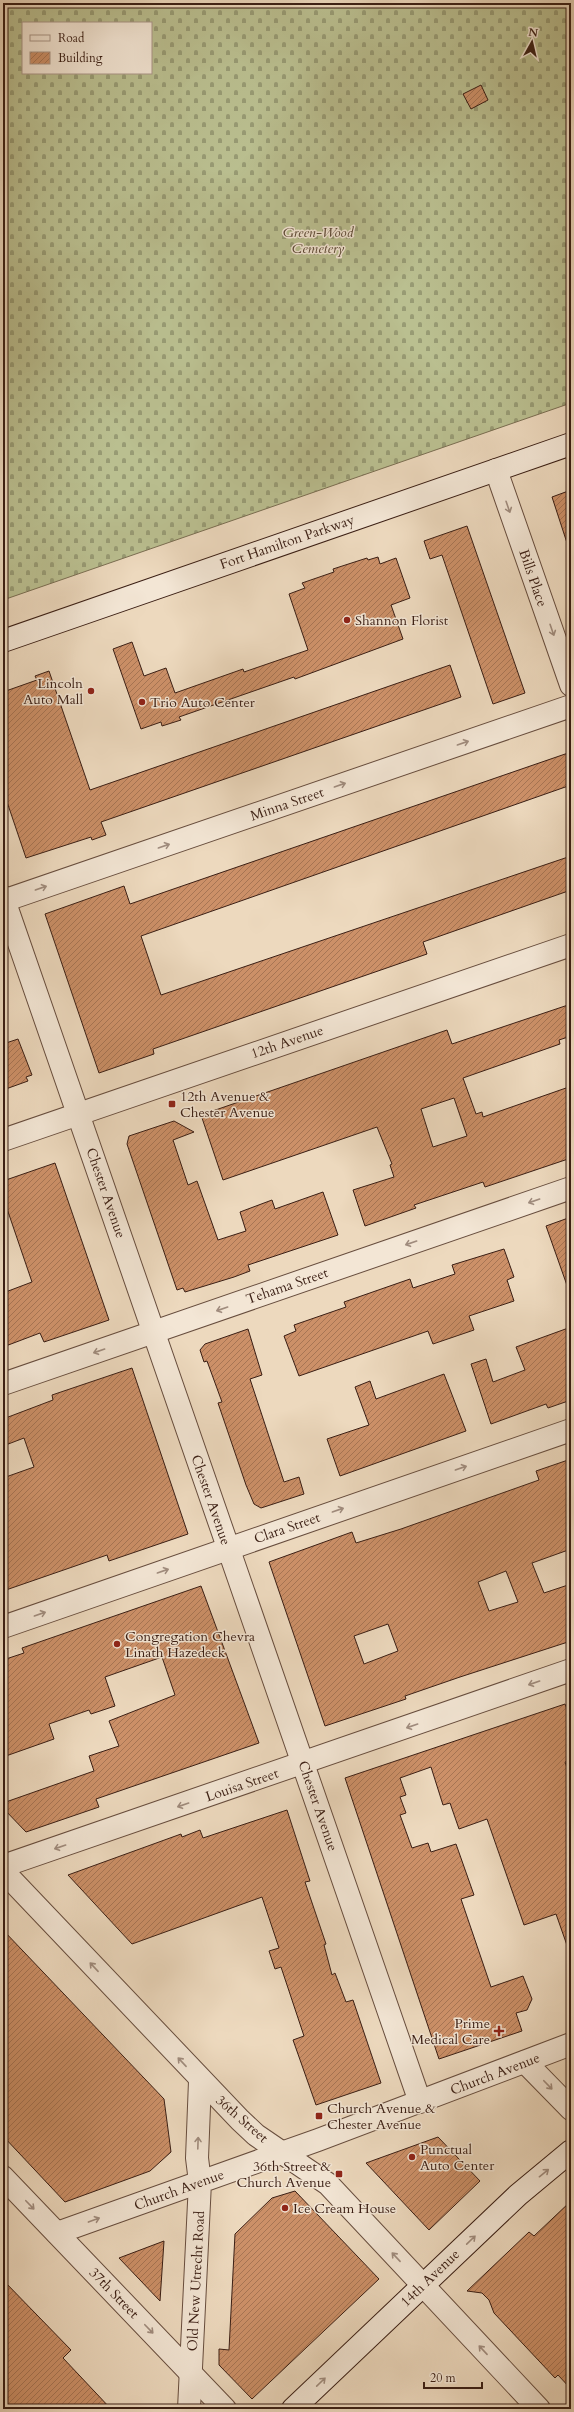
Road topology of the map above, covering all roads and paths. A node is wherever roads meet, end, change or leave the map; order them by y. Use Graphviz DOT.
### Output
graph roads {
  1 [pos="571,444"];
  2 [pos="496,470"];
  3 [pos="3,641"];
  4 [pos="571,685"];
  5 [pos="571,706"];
  6 [pos="3,900"];
  7 [pos="571,945"];
  8 [pos="79,1114"];
  9 [pos="3,1140"];
  10 [pos="571,1188"];
  11 [pos="154,1333"];
  12 [pos="3,1384"];
  13 [pos="571,1430"];
  14 [pos="228,1548"];
  15 [pos="3,1626"];
  16 [pos="571,1670"];
  17 [pos="304,1764"];
  18 [pos="3,1866"];
  19 [pos="3,1871"];
  20 [pos="571,2044"];
  21 [pos="525,2062"];
  22 [pos="200,2081"];
  23 [pos="420,2102"];
  24 [pos="571,2109"];
  25 [pos="571,2151"];
  26 [pos="284,2153"];
  27 [pos="3,2177"];
  28 [pos="200,2182"];
  29 [pos="57,2233"];
  30 [pos="422,2286"];
  31 [pos="191,2373"];
  32 [pos="189,2409"];
  33 [pos="224,2409"];
  34 [pos="293,2409"];
  35 [pos="539,2409"];
  1 -- 2 [label="street, Fort Hamilton Parkway"];
  2 -- 3 [label="street, Fort Hamilton Parkway"];
  2 -- 4 [label="street, Bills Place, one-way"];
  6 -- 5 [label="street, Minna Street, one-way"];
  6 -- 8 [label="street, Chester Avenue"];
  7 -- 8 [label="street, 12th Avenue"];
  8 -- 9 [label="street, 12th Avenue"];
  8 -- 11 [label="street, Chester Avenue"];
  10 -- 11 [label="street, Tehama Street, one-way"];
  11 -- 12 [label="street, Tehama Street, one-way"];
  11 -- 14 [label="street, Chester Avenue"];
  14 -- 13 [label="street, Clara Street, one-way"];
  15 -- 14 [label="street, Clara Street, one-way"];
  14 -- 17 [label="street, Chester Avenue"];
  16 -- 17 [label="street, Louisa Street, one-way"];
  17 -- 18 [label="street, Louisa Street, one-way"];
  17 -- 23 [label="street, Chester Avenue"];
  22 -- 19 [label="street, 36th Street, one-way"];
  20 -- 21 [label="street, Church Avenue"];
  21 -- 23 [label="street, Church Avenue"];
  21 -- 24 [label="street, one-way"];
  22 -- 26 [label="street, 36th Street"];
  28 -- 22 [label="street, Old New Utrecht Road, one-way"];
  23 -- 26 [label="street, Church Avenue"];
  30 -- 25 [label="street, 14th Avenue, one-way"];
  26 -- 28 [label="street, Church Avenue"];
  30 -- 26 [label="street, 36th Street, one-way"];
  27 -- 29 [label="street, 37th Street, one-way"];
  29 -- 28 [label="street, Church Avenue, one-way"];
  28 -- 31 [label="street, Old New Utrecht Road"];
  29 -- 31 [label="street, 37th Street, one-way"];
  34 -- 30 [label="street, 14th Avenue, one-way"];
  35 -- 30 [label="street, 36th Street, one-way"];
  31 -- 32 [label="street, Old New Utrecht Road"];
  31 -- 33 [label="street, 37th Street"];
}
